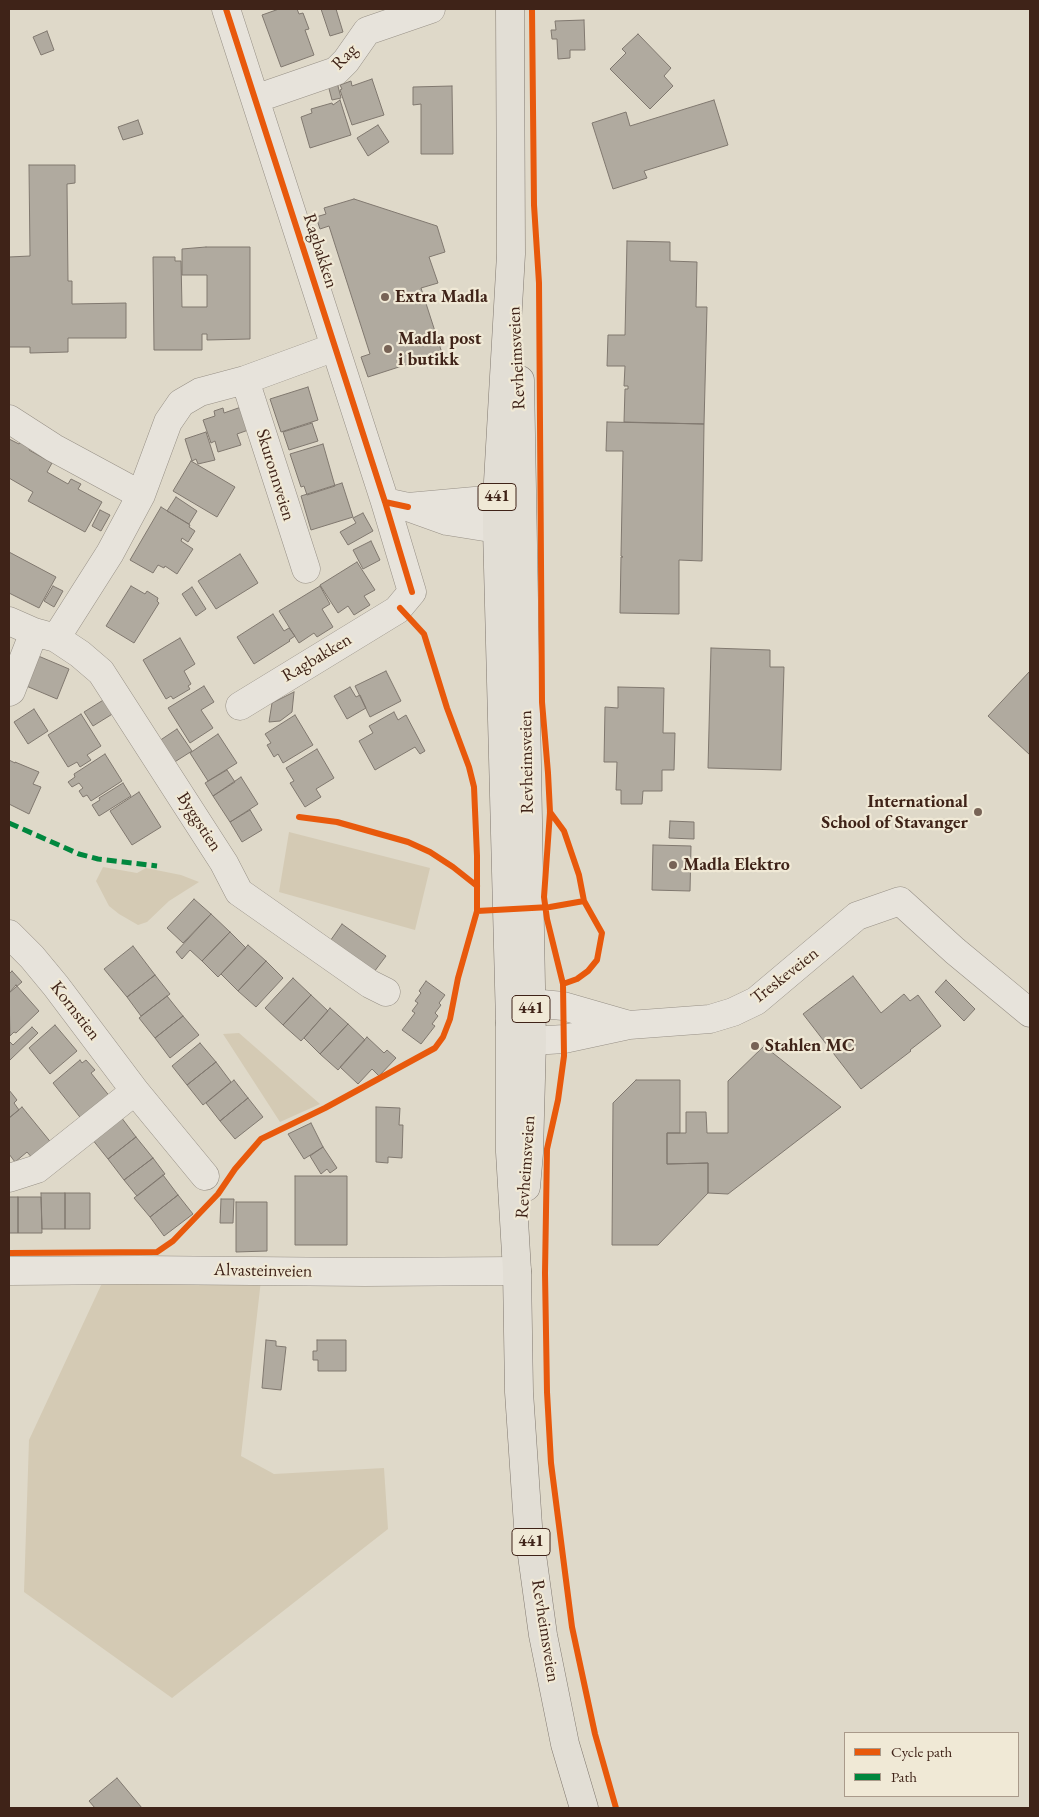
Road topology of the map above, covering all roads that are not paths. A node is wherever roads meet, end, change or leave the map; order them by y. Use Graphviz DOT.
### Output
graph roads {
  1 [pos="226,9"];
  2 [pos="431,9"];
  3 [pos="510,9"];
  4 [pos="255,99"];
  5 [pos="511,254"];
  6 [pos="335,347"];
  7 [pos="246,380"];
  8 [pos="9,419"];
  9 [pos="141,495"];
  10 [pos="497,499"];
  11 [pos="397,505"];
  12 [pos="522,514"];
  13 [pos="497,529"];
  14 [pos="306,569"];
  15 [pos="9,621"];
  16 [pos="45,635"];
  17 [pos="9,692"];
  18 [pos="240,706"];
  19 [pos="9,934"];
  20 [pos="386,992"];
  21 [pos="531,1004"];
  22 [pos="1030,1013"];
  23 [pos="510,1023"];
  24 [pos="629,1025"];
  25 [pos="532,1041"];
  26 [pos="136,1091"];
  27 [pos="204,1176"];
  28 [pos="9,1178"];
  29 [pos="9,1271"];
  30 [pos="517,1271"];
  31 [pos="584,1808"];
  1 -- 4 [label="street, Ragbakken"];
  2 -- 4 [label="street, Rag"];
  3 -- 5 [label="main road, Revheimsveien / 441"];
  4 -- 6 [label="street, Ragbakken"];
  5 -- 10 [label="main road, Revheimsveien / 441"];
  5 -- 12 [label="main road, Revheimsveien / 441"];
  6 -- 7 [label="street"];
  6 -- 11 [label="street, Ragbakken"];
  7 -- 9 [label="street"];
  7 -- 14 [label="street, Skuronnveien"];
  8 -- 9 [label="street"];
  9 -- 16 [label="street"];
  10 -- 11 [label="street"];
  10 -- 12 [label="street"];
  10 -- 13 [label="main road, Revheimsveien / 441"];
  11 -- 13 [label="street"];
  11 -- 18 [label="street, Ragbakken"];
  12 -- 13 [label="street"];
  12 -- 21 [label="main road, Revheimsveien / 441"];
  13 -- 23 [label="main road, Revheimsveien / 441"];
  15 -- 16 [label="street, Byggstien"];
  16 -- 17 [label="street"];
  16 -- 20 [label="street, Byggstien"];
  19 -- 26 [label="street, Kornstien"];
  21 -- 23 [label="street"];
  21 -- 24 [label="street, Treskeveien"];
  21 -- 25 [label="main road, Revheimsveien / 441"];
  22 -- 24 [label="street, Treskeveien"];
  23 -- 25 [label="street"];
  23 -- 30 [label="main road, Revheimsveien / 441"];
  24 -- 25 [label="street, Treskeveien"];
  25 -- 30 [label="main road, Revheimsveien / 441"];
  26 -- 27 [label="street, Kornstien"];
  26 -- 28 [label="street"];
  29 -- 30 [label="street, Alvasteinveien"];
  30 -- 31 [label="main road, Revheimsveien / 441"];
}
